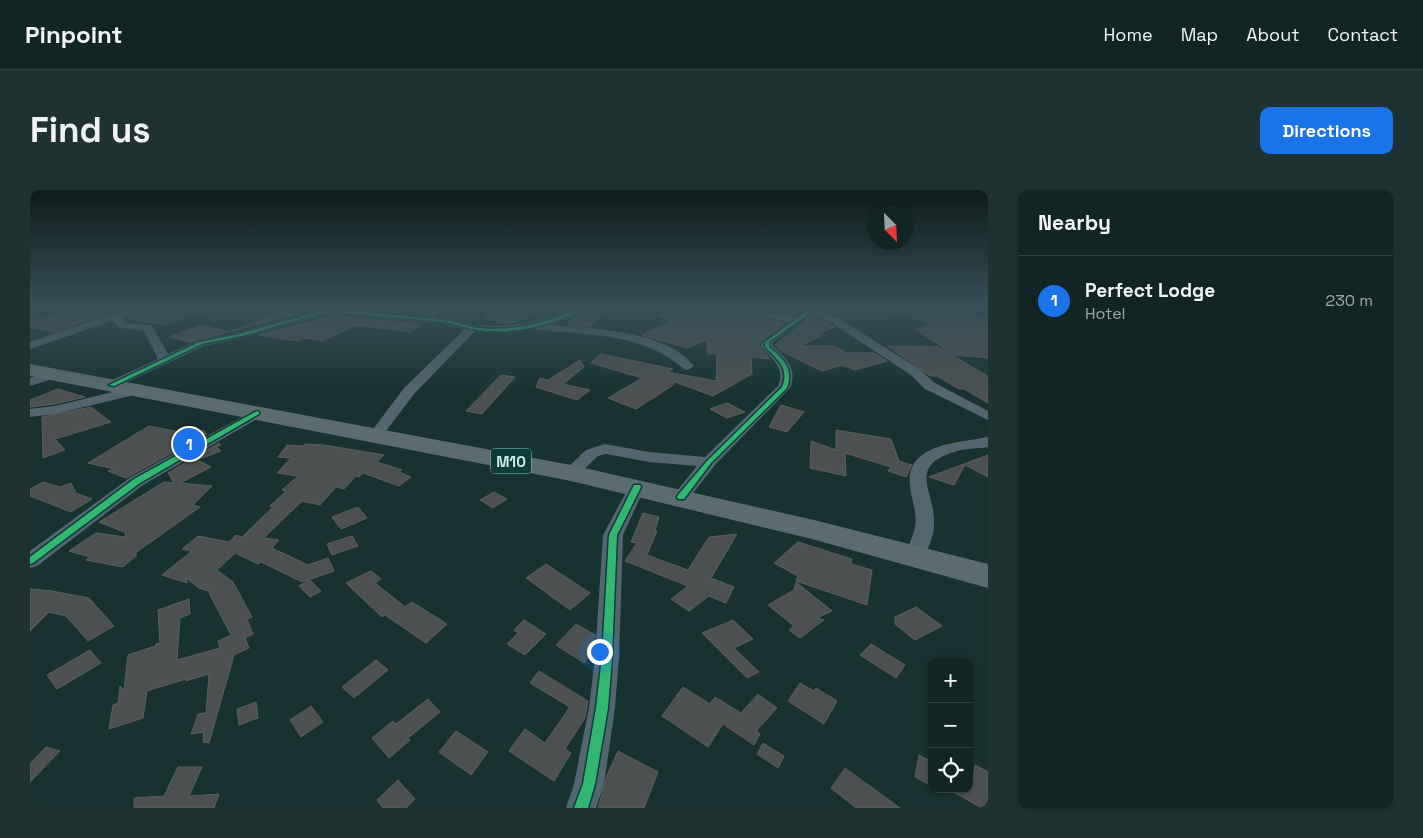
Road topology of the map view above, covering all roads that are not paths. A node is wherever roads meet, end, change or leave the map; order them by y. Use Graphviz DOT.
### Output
graph roads {
  1 [pos="44,336"];
  2 [pos="57,336"];
  3 [pos="152,336"];
  4 [pos="241,336"];
  5 [pos="464,336"];
  6 [pos="615,336"];
  7 [pos="775,336"];
  8 [pos="859,336"];
  9 [pos="53,337"];
  10 [pos="30,346"];
  11 [pos="165,360"];
  12 [pos="688,366"];
  13 [pos="30,370"];
  14 [pos="55,374"];
  15 [pos="30,382"];
  16 [pos="112,385"];
  17 [pos="138,390"];
  18 [pos="30,413"];
  19 [pos="257,413"];
  20 [pos="988,416"];
  21 [pos="376,436"];
  22 [pos="988,442"];
  23 [pos="709,462"];
  24 [pos="571,473"];
  25 [pos="637,487"];
  26 [pos="681,497"];
  27 [pos="914,556"];
  28 [pos="30,561"];
  29 [pos="988,576"];
  30 [pos="581,808"];
  1 -- 9 [label="street"];
  2 -- 9 [label="street"];
  3 -- 11 [label="street"];
  4 -- 11 [label="street"];
  5 -- 21 [label="street"];
  6 -- 12 [label="street"];
  7 -- 23 [label="street"];
  8 -- 20 [label="street"];
  9 -- 10 [label="street"];
  11 -- 16 [label="street"];
  13 -- 14 [label="highway, M10"];
  14 -- 15 [label="street"];
  14 -- 16 [label="highway, M10"];
  16 -- 17 [label="highway, M10"];
  17 -- 18 [label="street"];
  17 -- 19 [label="highway, M10"];
  19 -- 21 [label="highway, M10"];
  19 -- 28 [label="street"];
  21 -- 24 [label="highway, M10"];
  22 -- 27 [label="street"];
  23 -- 24 [label="street"];
  23 -- 26 [label="street"];
  24 -- 25 [label="highway, M10"];
  25 -- 26 [label="highway, M10"];
  25 -- 30 [label="street"];
  26 -- 27 [label="highway, M10"];
  27 -- 29 [label="highway, M10"];
}
